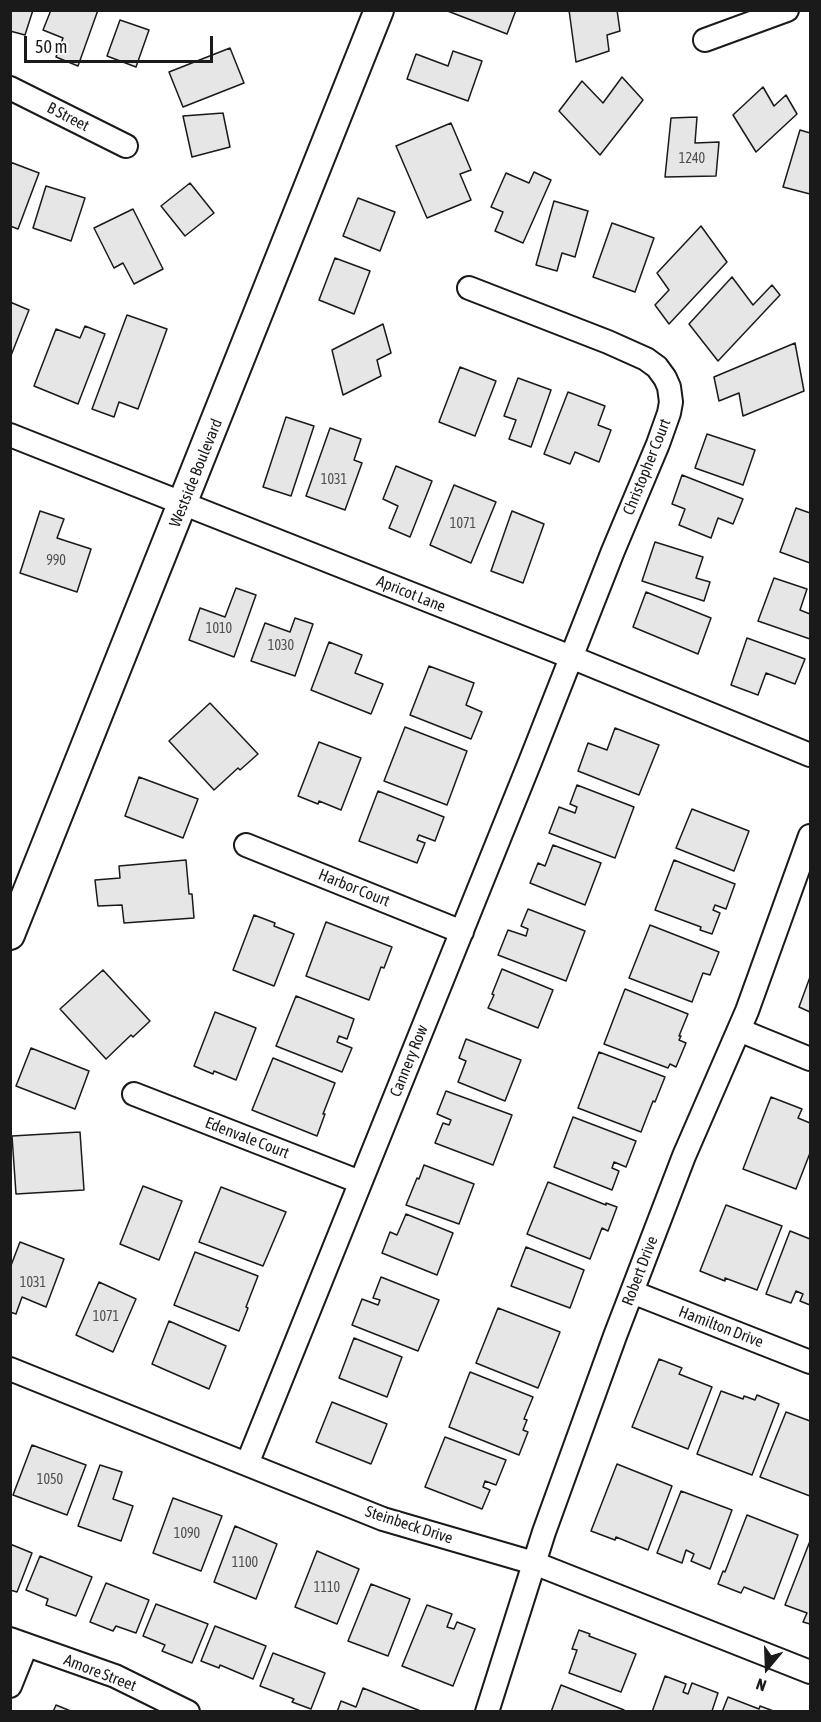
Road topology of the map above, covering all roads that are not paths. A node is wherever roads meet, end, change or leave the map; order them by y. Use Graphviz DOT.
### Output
graph roads {
  1 [pos="379,10"];
  2 [pos="787,10"];
  3 [pos="705,40"];
  4 [pos="10,88"];
  5 [pos="126,146"];
  6 [pos="469,288"];
  7 [pos="10,435"];
  8 [pos="184,504"];
  9 [pos="571,657"];
  10 [pos="810,755"];
  11 [pos="810,836"];
  12 [pos="246,845"];
  13 [pos="462,932"];
  14 [pos="10,935"];
  15 [pos="739,1030"];
  16 [pos="810,1059"];
  17 [pos="134,1094"];
  18 [pos="360,1182"];
  19 [pos="632,1292"];
  20 [pos="810,1362"];
  21 [pos="10,1369"];
  22 [pos="247,1464"];
  23 [pos="534,1563"];
  24 [pos="18,1642"];
  25 [pos="810,1672"];
  26 [pos="10,1686"];
  27 [pos="188,1712"];
  28 [pos="487,1712"];
  1 -- 8 [label="street, Westside Boulevard"];
  2 -- 3 [label="street"];
  4 -- 5 [label="street, B Street"];
  6 -- 9 [label="street, Christopher Court"];
  7 -- 8 [label="street, Apricot Lane"];
  8 -- 9 [label="street, Apricot Lane"];
  8 -- 14 [label="street, Westside Boulevard"];
  9 -- 10 [label="street, Apricot Lane"];
  9 -- 13 [label="street, Cannery Row"];
  11 -- 15 [label="street, Robert Drive"];
  12 -- 13 [label="street, Harbor Court"];
  13 -- 18 [label="street, Cannery Row"];
  15 -- 16 [label="street"];
  15 -- 19 [label="street, Robert Drive"];
  17 -- 18 [label="street, Edenvale Court"];
  18 -- 22 [label="street, Cannery Row"];
  19 -- 20 [label="street, Hamilton Drive"];
  19 -- 23 [label="street, Robert Drive"];
  21 -- 22 [label="street, Steinbeck Drive"];
  22 -- 23 [label="street, Steinbeck Drive"];
  23 -- 25 [label="street, Steinbeck Drive"];
  23 -- 28 [label="street, Robert Drive"];
  24 -- 26 [label="street"];
  24 -- 27 [label="street, Amore Street"];
}
